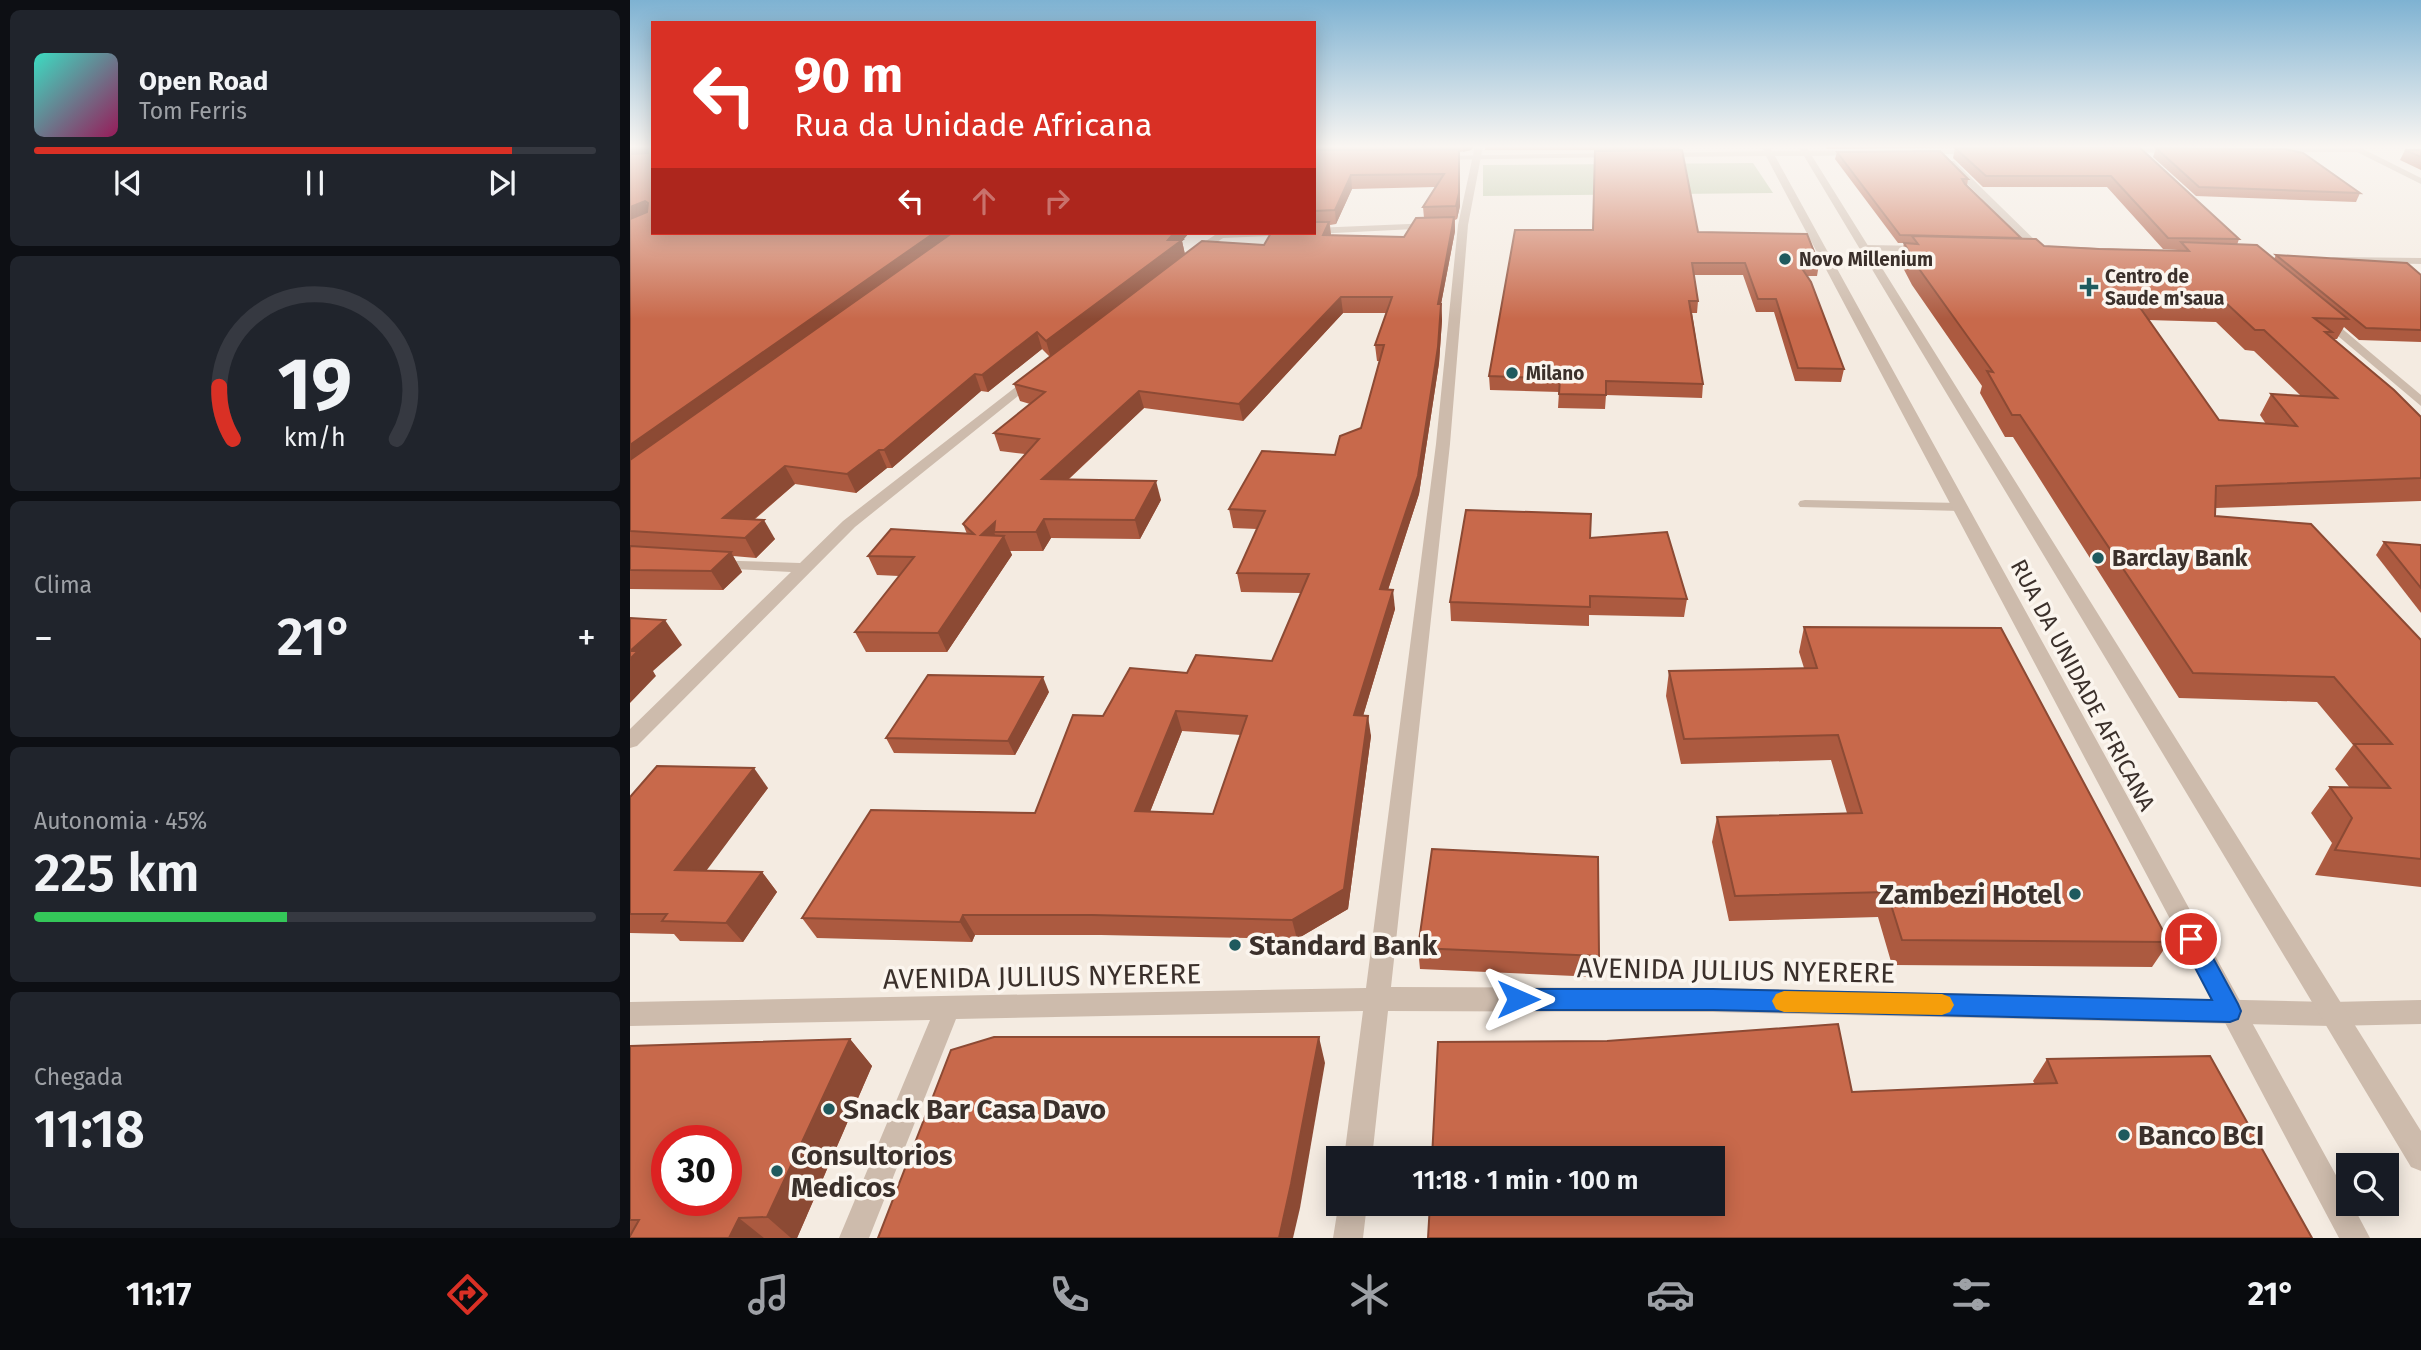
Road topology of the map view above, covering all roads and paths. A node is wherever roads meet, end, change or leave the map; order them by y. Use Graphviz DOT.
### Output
graph roads {
  1 [pos="1467,204"];
  2 [pos="1797,204"];
  3 [pos="1839,204"];
  4 [pos="1992,204"];
  5 [pos="1463,225"];
  6 [pos="1316,231"];
  7 [pos="1220,235"];
  8 [pos="1867,248"];
  9 [pos="1930,249"];
  10 [pos="2027,251"];
  11 [pos="2041,252"];
  12 [pos="2054,252"];
  13 [pos="2323,260"];
  14 [pos="2421,261"];
  15 [pos="1182,263"];
  16 [pos="2316,312"];
  17 [pos="1053,362"];
  18 [pos="2421,402"];
  19 [pos="1804,504"];
  20 [pos="1961,507"];
  21 [pos="697,561"];
  22 [pos="804,568"];
  23 [pos="630,741"];
  24 [pos="1378,999"];
  25 [pos="947,1010"];
  26 [pos="2230,1011"];
  27 [pos="2421,1012"];
  28 [pos="630,1014"];
  29 [pos="2331,1014"];
  30 [pos="1360,1146"];
  31 [pos="2421,1157"];
  32 [pos="1351,1216"];
  33 [pos="854,1238"];
  34 [pos="1348,1238"];
  35 [pos="2356,1238"];
  1 -- 5 [label="street"];
  2 -- 20 [label="street, RUA DA UNIDADE AFRICANA"];
  3 -- 8 [label="street, RUA DA UNIDADE AFRICANA"];
  4 -- 11 [label="street"];
  5 -- 6 [label="street"];
  5 -- 24 [label="street"];
  7 -- 15 [label="street"];
  8 -- 9 [label="street"];
  8 -- 29 [label="street, RUA DA UNIDADE AFRICANA"];
  10 -- 11 [label="street"];
  11 -- 12 [label="street"];
  13 -- 14 [label="street"];
  16 -- 18 [label="street"];
  17 -- 22 [label="street"];
  19 -- 20 [label="lane"];
  20 -- 26 [label="street, RUA DA UNIDADE AFRICANA"];
  21 -- 22 [label="street"];
  22 -- 23 [label="street"];
  24 -- 25 [label="street, AVENIDA JULIUS NYERERE"];
  24 -- 26 [label="street, AVENIDA JULIUS NYERERE"];
  24 -- 30 [label="street"];
  25 -- 28 [label="street, AVENIDA JULIUS NYERERE"];
  25 -- 33 [label="street"];
  26 -- 29 [label="street, AVENIDA JULIUS NYERERE"];
  26 -- 35 [label="street, RUA DA UNIDADE AFRICANA"];
  27 -- 29 [label="street, AVENIDA JULIUS NYERERE"];
  29 -- 31 [label="street, RUA DA UNIDADE AFRICANA"];
  32 -- 34 [label="street"];
}
